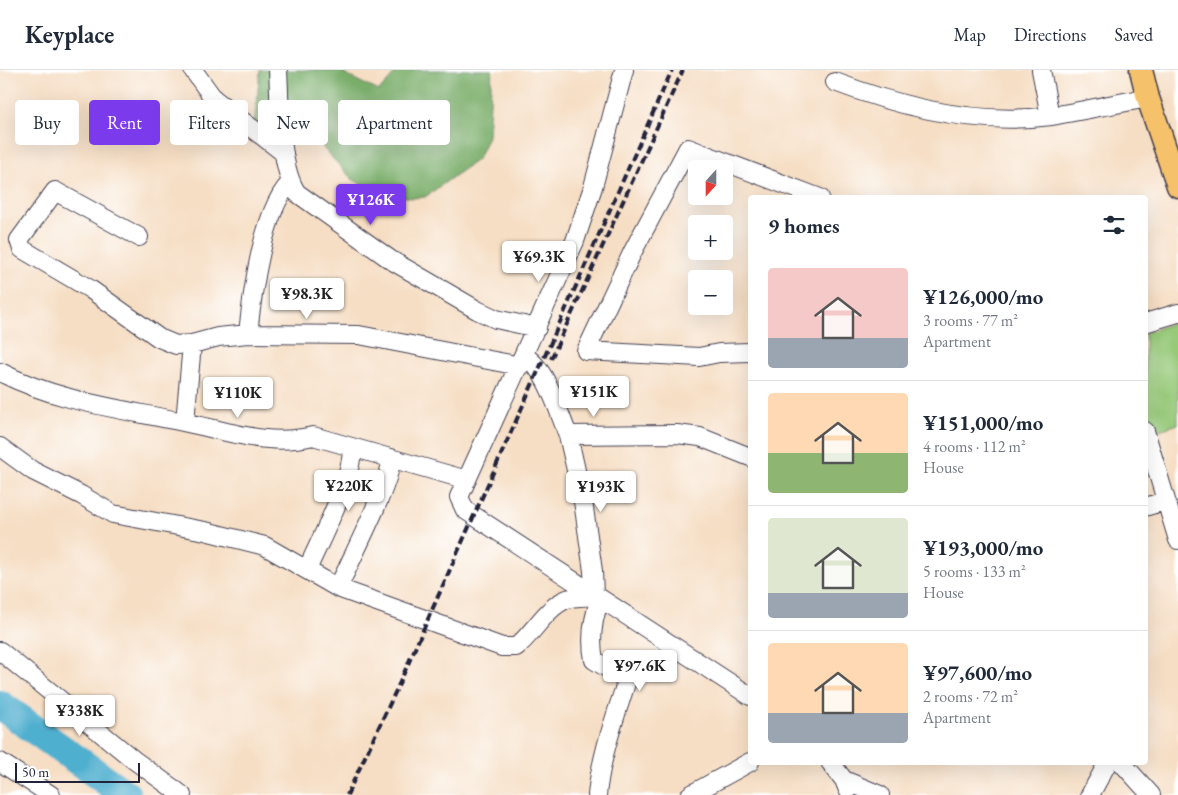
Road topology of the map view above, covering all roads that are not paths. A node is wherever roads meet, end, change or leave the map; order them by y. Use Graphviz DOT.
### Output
graph roads {
  1 [pos="193,70"];
  2 [pos="278,70"];
  3 [pos="624,70"];
  4 [pos="1041,70"];
  5 [pos="1141,70"];
  6 [pos="835,82"];
  7 [pos="1148,98"];
  8 [pos="1050,116"];
  9 [pos="284,153"];
  10 [pos="290,183"];
  11 [pos="1178,186"];
  12 [pos="795,193"];
  13 [pos="139,237"];
  14 [pos="1178,313"];
  15 [pos="1148,322"];
  16 [pos="537,328"];
  17 [pos="248,334"];
  18 [pos="192,344"];
  19 [pos="748,352"];
  20 [pos="522,361"];
  21 [pos="0,372"];
  22 [pos="185,422"];
  23 [pos="568,435"];
  24 [pos="1148,442"];
  25 [pos="0,447"];
  26 [pos="352,447"];
  27 [pos="748,456"];
  28 [pos="392,458"];
  29 [pos="467,480"];
  30 [pos="1164,501"];
  31 [pos="1148,506"];
  32 [pos="1178,540"];
  33 [pos="307,570"];
  34 [pos="338,588"];
  35 [pos="597,597"];
  36 [pos="0,651"];
  37 [pos="748,695"];
  38 [pos="0,762"];
  39 [pos="748,763"];
  40 [pos="832,765"];
  41 [pos="1106,765"];
  42 [pos="1124,765"];
  43 [pos="847,787"];
  44 [pos="51,795"];
  45 [pos="182,795"];
  46 [pos="597,795"];
  47 [pos="690,795"];
  48 [pos="880,795"];
  49 [pos="1090,795"];
  50 [pos="1151,795"];
  1 -- 9 [label="street"];
  2 -- 9 [label="street"];
  3 -- 16 [label="street"];
  4 -- 8 [label="street"];
  5 -- 7 [label="main road"];
  6 -- 8 [label="street"];
  7 -- 8 [label="street"];
  7 -- 11 [label="main road"];
  9 -- 10 [label="street"];
  10 -- 16 [label="street"];
  10 -- 17 [label="street"];
  12 -- 19 [label="street"];
  13 -- 18 [label="street"];
  14 -- 15 [label="street"];
  16 -- 20 [label="street"];
  17 -- 18 [label="street"];
  17 -- 20 [label="street"];
  18 -- 22 [label="street"];
  20 -- 23 [label="street"];
  20 -- 29 [label="street"];
  21 -- 22 [label="street"];
  22 -- 26 [label="street"];
  23 -- 27 [label="street"];
  23 -- 35 [label="street"];
  24 -- 30 [label="street"];
  25 -- 33 [label="street"];
  26 -- 28 [label="street"];
  26 -- 33 [label="street"];
  28 -- 29 [label="street"];
  28 -- 34 [label="street"];
  29 -- 35 [label="street"];
  30 -- 31 [label="street"];
  30 -- 32 [label="street"];
  33 -- 34 [label="street"];
  34 -- 35 [label="street"];
  35 -- 37 [label="street"];
  35 -- 46 [label="street"];
  36 -- 45 [label="street"];
  38 -- 44 [label="street"];
  39 -- 47 [label="street"];
  40 -- 43 [label="street"];
  41 -- 49 [label="street"];
  42 -- 50 [label="street"];
  43 -- 48 [label="street"];
}
